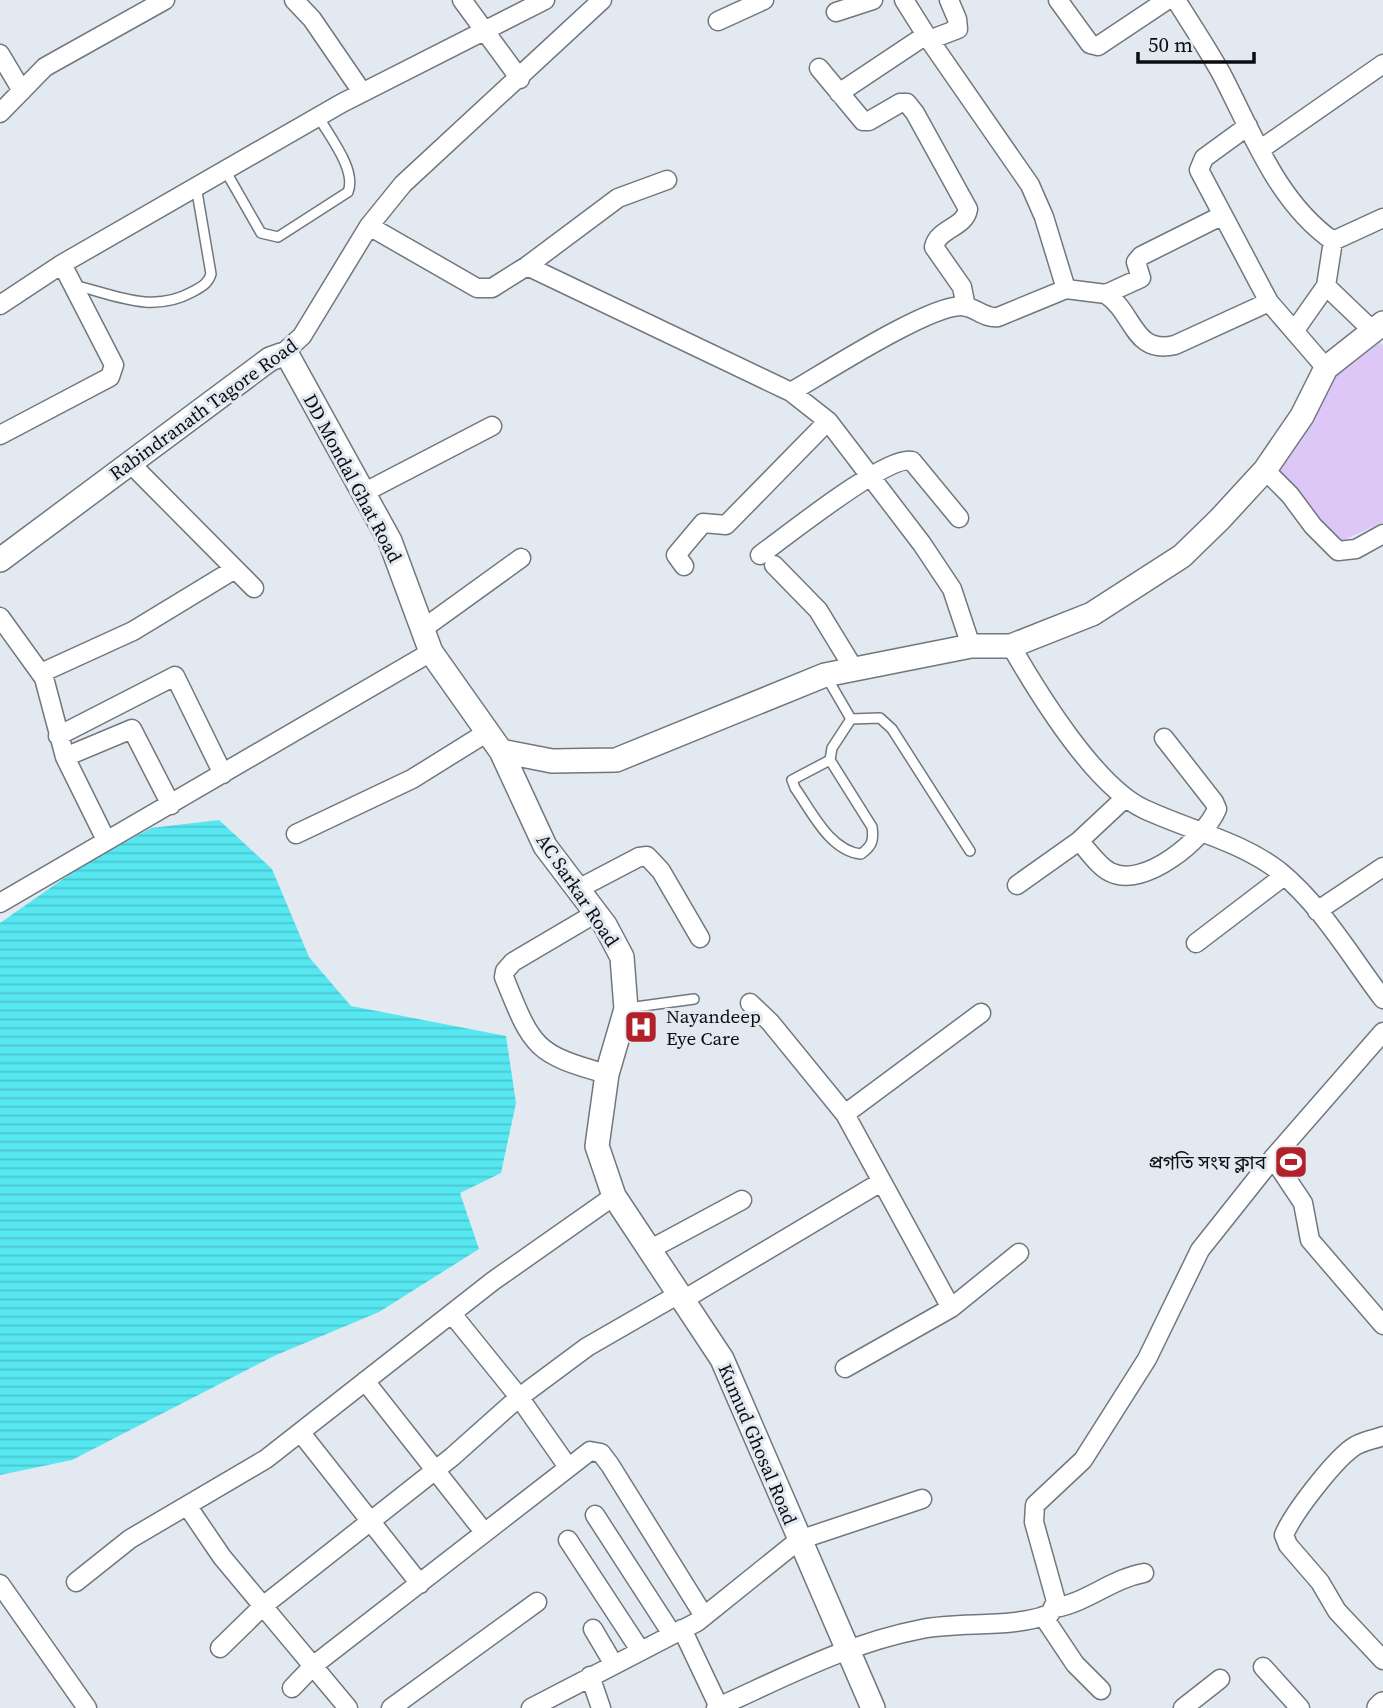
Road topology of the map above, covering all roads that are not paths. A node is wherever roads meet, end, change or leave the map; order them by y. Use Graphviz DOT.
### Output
graph roads {
  1 [pos="164,0"];
  2 [pos="295,0"];
  3 [pos="462,0"];
  4 [pos="545,0"];
  5 [pos="602,0"];
  6 [pos="764,0"];
  7 [pos="873,0"];
  8 [pos="904,0"];
  9 [pos="949,0"];
  10 [pos="1058,0"];
  11 [pos="1167,0"];
  12 [pos="1176,0"];
  13 [pos="836,12"];
  14 [pos="718,21"];
  15 [pos="484,30"];
  16 [pos="928,38"];
  17 [pos="0,54"];
  18 [pos="1383,64"];
  19 [pos="819,68"];
  20 [pos="520,79"];
  21 [pos="22,91"];
  22 [pos="362,92"];
  23 [pos="839,93"];
  24 [pos="0,113"];
  25 [pos="318,116"];
  26 [pos="1248,126"];
  27 [pos="1261,149"];
  28 [pos="225,170"];
  29 [pos="667,180"];
  30 [pos="196,186"];
  31 [pos="1223,215"];
  32 [pos="1383,218"];
  33 [pos="369,226"];
  34 [pos="1332,241"];
  35 [pos="62,264"];
  36 [pos="527,265"];
  37 [pos="72,284"];
  38 [pos="1326,286"];
  39 [pos="1066,289"];
  40 [pos="1107,294"];
  41 [pos="1269,302"];
  42 [pos="0,305"];
  43 [pos="966,307"];
  44 [pos="1378,327"];
  45 [pos="1295,330"];
  46 [pos="281,355"];
  47 [pos="1326,368"];
  48 [pos="791,392"];
  49 [pos="828,421"];
  50 [pos="492,426"];
  51 [pos="0,434"];
  52 [pos="130,462"];
  53 [pos="1265,470"];
  54 [pos="869,476"];
  55 [pos="365,492"];
  56 [pos="959,518"];
  57 [pos="1383,534"];
  58 [pos="521,558"];
  59 [pos="0,560"];
  60 [pos="684,566"];
  61 [pos="235,569"];
  62 [pos="254,588"];
  63 [pos="0,617"];
  64 [pos="424,628"];
  65 [pos="971,646"];
  66 [pos="1011,646"];
  67 [pos="431,652"];
  68 [pos="854,669"];
  69 [pos="41,673"];
  70 [pos="825,675"];
  71 [pos="851,719"];
  72 [pos="58,736"];
  73 [pos="1164,738"];
  74 [pos="494,742"];
  75 [pos="65,757"];
  76 [pos="830,760"];
  77 [pos="223,774"];
  78 [pos="1125,798"];
  79 [pos="171,805"];
  80 [pos="1200,832"];
  81 [pos="296,834"];
  82 [pos="106,840"];
  83 [pos="1079,841"];
  84 [pos="971,851"];
  85 [pos="1383,867"];
  86 [pos="1284,876"];
  87 [pos="1017,886"];
  88 [pos="578,889"];
  89 [pos="0,903"];
  90 [pos="1317,911"];
  91 [pos="596,913"];
  92 [pos="700,938"];
  93 [pos="1196,943"];
  94 [pos="694,999"];
  95 [pos="1383,999"];
  96 [pos="750,1003"];
  97 [pos="626,1009"];
  98 [pos="981,1013"];
  99 [pos="1383,1032"];
  100 [pos="607,1074"];
  101 [pos="845,1114"];
  102 [pos="1273,1158"];
  103 [pos="881,1182"];
  104 [pos="614,1196"];
  105 [pos="742,1200"];
  106 [pos="649,1250"];
  107 [pos="1019,1253"];
  108 [pos="681,1297"];
  109 [pos="951,1308"];
  110 [pos="452,1314"];
  111 [pos="1383,1325"];
  112 [pos="845,1368"];
  113 [pos="365,1381"];
  114 [pos="519,1397"];
  115 [pos="301,1433"];
  116 [pos="1383,1436"];
  117 [pos="568,1467"];
  118 [pos="436,1470"];
  119 [pos="922,1500"];
  120 [pos="188,1507"];
  121 [pos="594,1514"];
  122 [pos="369,1521"];
  123 [pos="484,1532"];
  124 [pos="568,1540"];
  125 [pos="799,1540"];
  126 [pos="1144,1573"];
  127 [pos="75,1582"];
  128 [pos="0,1584"];
  129 [pos="420,1584"];
  130 [pos="537,1602"];
  131 [pos="263,1606"];
  132 [pos="1049,1612"];
  133 [pos="704,1616"];
  134 [pos="593,1629"];
  135 [pos="677,1632"];
  136 [pos="220,1648"];
  137 [pos="845,1649"];
  138 [pos="640,1650"];
  139 [pos="1383,1660"];
  140 [pos="613,1663"];
  141 [pos="314,1665"];
  142 [pos="1263,1667"];
  143 [pos="590,1676"];
  144 [pos="1220,1679"];
  145 [pos="292,1688"];
  146 [pos="1101,1690"];
  147 [pos="1383,1704"];
  148 [pos="717,1707"];
  149 [pos="87,1708"];
  150 [pos="348,1708"];
  151 [pos="391,1708"];
  152 [pos="531,1708"];
  153 [pos="601,1708"];
  154 [pos="873,1708"];
  155 [pos="1183,1708"];
  156 [pos="1300,1708"];
  157 [pos="1379,1708"];
  1 -- 21 [label="street"];
  2 -- 22 [label="street"];
  3 -- 15 [label="street"];
  4 -- 15 [label="street"];
  5 -- 20 [label="street, Rabindranath Tagore Road"];
  6 -- 14 [label="street"];
  7 -- 13 [label="street"];
  8 -- 16 [label="street"];
  9 -- 16 [label="street"];
  10 -- 11 [label="street"];
  12 -- 26 [label="street"];
  15 -- 20 [label="street"];
  15 -- 22 [label="street"];
  16 -- 23 [label="street"];
  16 -- 39 [label="street"];
  17 -- 21 [label="street"];
  18 -- 27 [label="street"];
  19 -- 23 [label="street"];
  20 -- 33 [label="street, Rabindranath Tagore Road"];
  21 -- 24 [label="street"];
  22 -- 25 [label="street"];
  23 -- 43 [label="street"];
  25 -- 28 [label="street"];
  25 -- 28 [label="lane"];
  26 -- 27 [label="street"];
  26 -- 31 [label="street"];
  27 -- 34 [label="street"];
  28 -- 30 [label="street"];
  29 -- 36 [label="street"];
  30 -- 35 [label="street"];
  30 -- 37 [label="lane"];
  31 -- 40 [label="street"];
  31 -- 41 [label="street"];
  32 -- 34 [label="street"];
  33 -- 36 [label="street"];
  33 -- 46 [label="street, Rabindranath Tagore Road"];
  34 -- 38 [label="street"];
  35 -- 37 [label="street"];
  35 -- 42 [label="street"];
  36 -- 48 [label="street"];
  37 -- 51 [label="street"];
  38 -- 44 [label="street"];
  38 -- 45 [label="street"];
  39 -- 40 [label="street"];
  39 -- 43 [label="street"];
  40 -- 41 [label="street"];
  41 -- 45 [label="street"];
  43 -- 48 [label="street"];
  44 -- 47 [label="street"];
  45 -- 47 [label="street"];
  46 -- 52 [label="street, Rabindranath Tagore Road"];
  46 -- 55 [label="street, DD Mondal Ghat Road"];
  47 -- 53 [label="street"];
  48 -- 49 [label="street"];
  49 -- 54 [label="street"];
  49 -- 60 [label="street"];
  50 -- 55 [label="street"];
  52 -- 59 [label="street, Rabindranath Tagore Road"];
  52 -- 61 [label="street"];
  53 -- 57 [label="street"];
  53 -- 66 [label="street"];
  54 -- 56 [label="street"];
  54 -- 65 [label="street"];
  54 -- 68 [label="street"];
  55 -- 64 [label="street, DD Mondal Ghat Road"];
  58 -- 64 [label="street"];
  61 -- 62 [label="street"];
  61 -- 69 [label="street"];
  63 -- 69 [label="street"];
  64 -- 67 [label="street, DD Mondal Ghat Road"];
  65 -- 66 [label="street"];
  65 -- 68 [label="street"];
  66 -- 78 [label="street"];
  67 -- 74 [label="street, DD Mondal Ghat Road"];
  67 -- 77 [label="street"];
  68 -- 70 [label="street"];
  69 -- 72 [label="street"];
  70 -- 71 [label="lane"];
  70 -- 74 [label="street"];
  71 -- 76 [label="lane"];
  71 -- 84 [label="lane"];
  72 -- 75 [label="street"];
  72 -- 77 [label="street"];
  73 -- 80 [label="street"];
  74 -- 81 [label="street"];
  74 -- 88 [label="street, AC Sarkar Road"];
  75 -- 79 [label="street"];
  75 -- 82 [label="street"];
  76 -- 76 [label="lane"];
  77 -- 79 [label="street"];
  78 -- 80 [label="street"];
  78 -- 83 [label="street"];
  79 -- 82 [label="street"];
  80 -- 83 [label="street"];
  80 -- 86 [label="street"];
  82 -- 89 [label="street"];
  83 -- 87 [label="street"];
  85 -- 90 [label="street"];
  86 -- 90 [label="street"];
  86 -- 93 [label="street"];
  88 -- 91 [label="street, AC Sarkar Road"];
  88 -- 92 [label="street"];
  90 -- 95 [label="street"];
  91 -- 97 [label="street, AC Sarkar Road"];
  91 -- 100 [label="street"];
  94 -- 97 [label="lane"];
  96 -- 101 [label="street"];
  97 -- 100 [label="street, AC Sarkar Road"];
  98 -- 101 [label="street"];
  99 -- 102 [label="street"];
  100 -- 104 [label="street, AC Sarkar Road"];
  101 -- 103 [label="street"];
  102 -- 111 [label="street"];
  102 -- 132 [label="street"];
  103 -- 108 [label="street"];
  103 -- 109 [label="street"];
  104 -- 106 [label="street, Kumud Ghosal Road"];
  104 -- 110 [label="street"];
  105 -- 106 [label="street"];
  106 -- 108 [label="street, Kumud Ghosal Road"];
  107 -- 109 [label="street"];
  108 -- 114 [label="street"];
  108 -- 125 [label="street, Kumud Ghosal Road"];
  109 -- 112 [label="street"];
  110 -- 113 [label="street"];
  110 -- 114 [label="street"];
  113 -- 115 [label="street"];
  113 -- 118 [label="street"];
  114 -- 117 [label="street"];
  114 -- 118 [label="street"];
  115 -- 120 [label="street"];
  115 -- 122 [label="street"];
  116 -- 139 [label="street"];
  117 -- 123 [label="street"];
  117 -- 133 [label="street"];
  118 -- 122 [label="street"];
  118 -- 123 [label="street"];
  119 -- 125 [label="street"];
  120 -- 127 [label="street"];
  120 -- 131 [label="street"];
  121 -- 135 [label="street"];
  122 -- 129 [label="street"];
  122 -- 131 [label="street"];
  123 -- 129 [label="street"];
  124 -- 138 [label="street"];
  125 -- 133 [label="street"];
  125 -- 137 [label="street, Kumud Ghosal Road"];
  126 -- 132 [label="street"];
  128 -- 149 [label="street"];
  129 -- 141 [label="street"];
  130 -- 151 [label="street"];
  131 -- 136 [label="street"];
  131 -- 141 [label="street"];
  132 -- 137 [label="street"];
  132 -- 146 [label="street"];
  133 -- 135 [label="street"];
  134 -- 140 [label="street"];
  135 -- 138 [label="street"];
  135 -- 148 [label="street"];
  137 -- 148 [label="street"];
  137 -- 154 [label="street, Kumud Ghosal Road"];
  138 -- 140 [label="street"];
  140 -- 143 [label="street"];
  141 -- 145 [label="street"];
  141 -- 150 [label="street"];
  142 -- 156 [label="street"];
  143 -- 152 [label="street"];
  143 -- 153 [label="street"];
  144 -- 155 [label="street"];
  147 -- 157 [label="street"];
}
